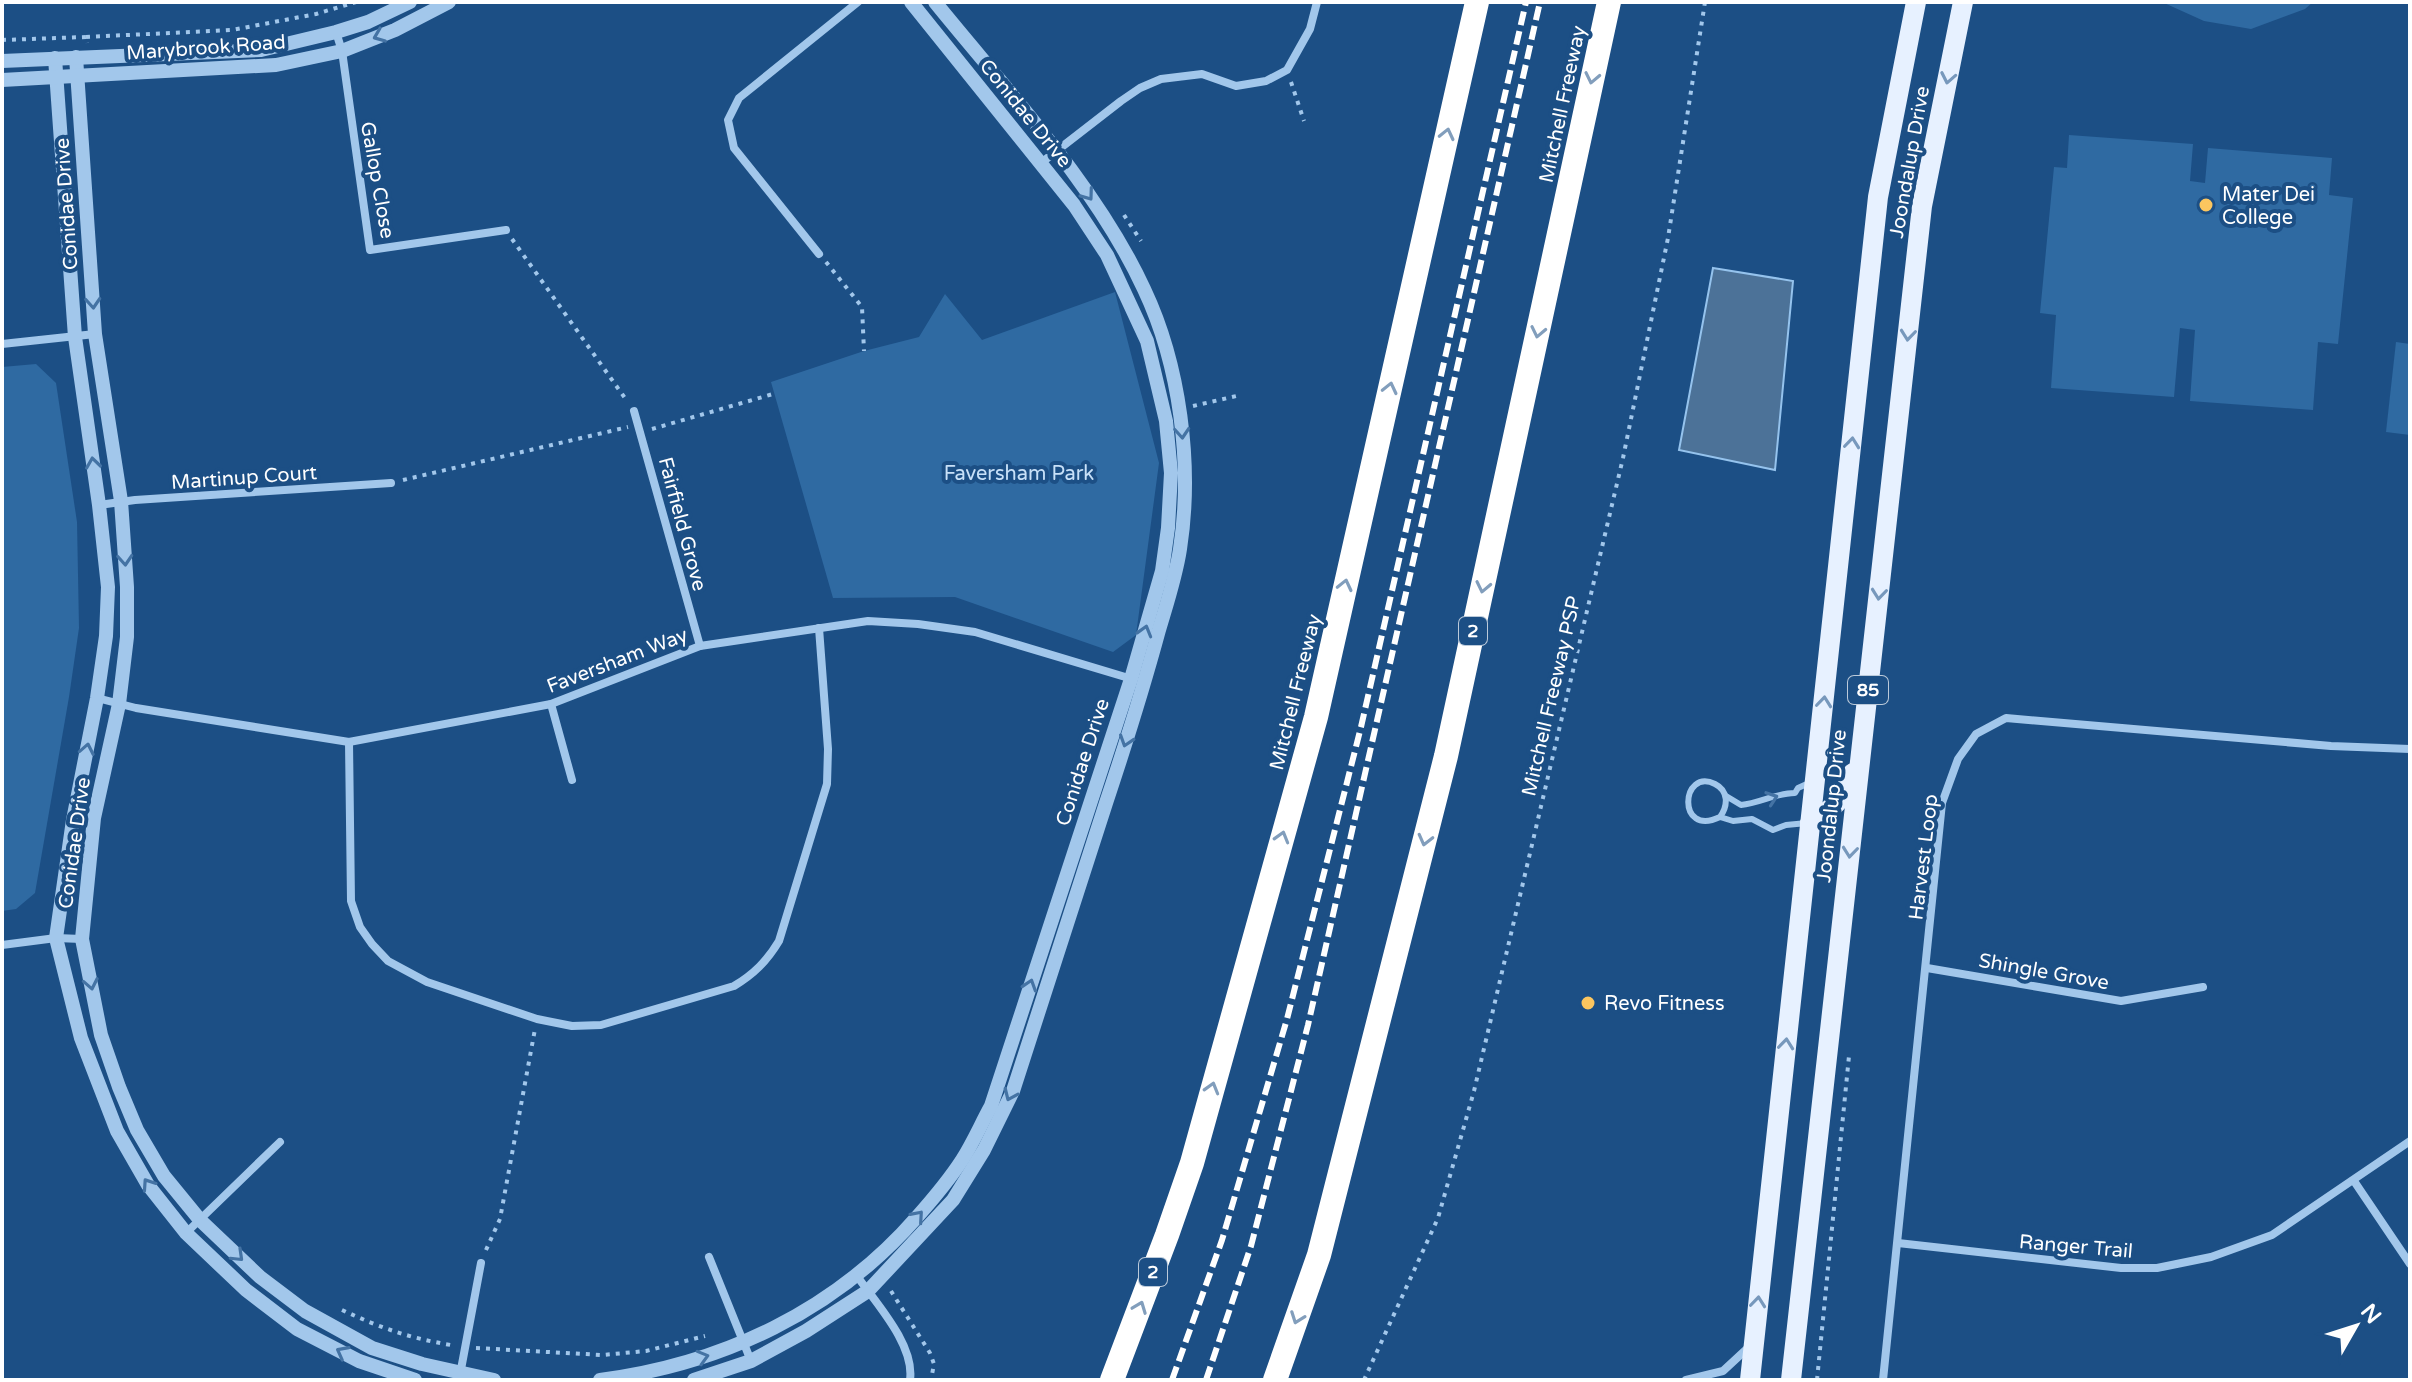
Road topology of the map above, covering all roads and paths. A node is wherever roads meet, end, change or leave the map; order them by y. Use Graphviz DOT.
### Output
graph roads {
  1 [pos="356,2"];
  2 [pos="410,2"];
  3 [pos="449,2"];
  4 [pos="858,2"];
  5 [pos="911,2"];
  6 [pos="935,2"];
  7 [pos="1317,2"];
  8 [pos="1477,2"];
  9 [pos="1609,2"];
  10 [pos="1705,2"];
  11 [pos="1916,2"];
  12 [pos="1963,2"];
  13 [pos="336,32"];
  14 [pos="86,37"];
  15 [pos="2,40"];
  16 [pos="342,51"];
  17 [pos="82,57"];
  18 [pos="55,58"];
  19 [pos="2,61"];
  20 [pos="1287,70"];
  21 [pos="78,76"];
  22 [pos="56,77"];
  23 [pos="2,80"];
  24 [pos="1304,121"];
  25 [pos="1056,150"];
  26 [pos="1041,163"];
  27 [pos="506,230"];
  28 [pos="819,254"];
  29 [pos="95,334"];
  30 [pos="75,337"];
  31 [pos="2,344"];
  32 [pos="864,351"];
  33 [pos="773,394"];
  34 [pos="1241,395"];
  35 [pos="1181,409"];
  36 [pos="634,411"];
  37 [pos="639,428"];
  38 [pos="391,483"];
  39 [pos="121,501"];
  40 [pos="99,505"];
  41 [pos="819,628"];
  42 [pos="700,646"];
  43 [pos="1138,682"];
  44 [pos="97,698"];
  45 [pos="119,704"];
  46 [pos="551,704"];
  47 [pos="349,742"];
  48 [pos="2410,749"];
  49 [pos="1861,755"];
  50 [pos="572,780"];
  51 [pos="1816,780"];
  52 [pos="1726,796"];
  53 [pos="1720,817"];
  54 [pos="1810,823"];
  55 [pos="56,938"];
  56 [pos="82,939"];
  57 [pos="2,945"];
  58 [pos="1927,968"];
  59 [pos="2203,987"];
  60 [pos="537,1019"];
  61 [pos="2410,1141"];
  62 [pos="280,1142"];
  63 [pos="2354,1181"];
  64 [pos="200,1220"];
  65 [pos="186,1233"];
  66 [pos="1898,1243"];
  67 [pos="709,1257"];
  68 [pos="481,1263"];
  69 [pos="2410,1264"];
  70 [pos="857,1276"];
  71 [pos="882,1277"];
  72 [pos="868,1291"];
  73 [pos="339,1309"];
  74 [pos="739,1327"];
  75 [pos="745,1342"];
  76 [pos="1754,1342"];
  77 [pos="464,1347"];
  78 [pos="751,1361"];
  79 [pos="460,1376"];
  80 [pos="415,1380"];
  81 [pos="494,1380"];
  82 [pos="600,1380"];
  83 [pos="694,1380"];
  84 [pos="910,1380"];
  85 [pos="931,1380"];
  86 [pos="1112,1380"];
  87 [pos="1275,1380"];
  88 [pos="1364,1380"];
  89 [pos="1686,1380"];
  90 [pos="1750,1380"];
  91 [pos="1791,1380"];
  92 [pos="1883,1380"];
  1 -- 14 [label="path"];
  2 -- 13 [label="street, Marybrook Road"];
  3 -- 16 [label="street, Marybrook Road, one-way"];
  4 -- 28 [label="street"];
  5 -- 26 [label="street, Conidae Drive"];
  6 -- 25 [label="street, Conidae Drive"];
  7 -- 20 [label="street"];
  86 -- 8 [label="highway, Mitchell Freeway / 2, one-way"];
  9 -- 87 [label="highway, Mitchell Freeway / 2, one-way"];
  10 -- 88 [label="path, Mitchell Freeway PSP"];
  51 -- 11 [label="main road, Joondalup Drive / 85, one-way"];
  12 -- 49 [label="main road, Joondalup Drive / 85, one-way"];
  13 -- 16 [label="street, Gallop Close"];
  13 -- 17 [label="street, Marybrook Road"];
  14 -- 15 [label="path"];
  14 -- 17 [label="path"];
  16 -- 21 [label="street, Marybrook Road"];
  16 -- 27 [label="street, Gallop Close"];
  17 -- 18 [label="street, Marybrook Road"];
  17 -- 21 [label="street, Conidae Drive"];
  18 -- 19 [label="street, Marybrook Road"];
  18 -- 22 [label="street, Conidae Drive"];
  20 -- 24 [label="path"];
  20 -- 25 [label="street"];
  21 -- 22 [label="street, Marybrook Road"];
  21 -- 29 [label="street, Conidae Drive, one-way"];
  22 -- 23 [label="street, Marybrook Road"];
  22 -- 30 [label="street, Conidae Drive"];
  25 -- 26 [label="street"];
  25 -- 35 [label="street, Conidae Drive, one-way"];
  43 -- 26 [label="street, Conidae Drive, one-way"];
  27 -- 36 [label="path"];
  28 -- 32 [label="path"];
  29 -- 30 [label="street"];
  29 -- 39 [label="street, Conidae Drive"];
  30 -- 31 [label="street"];
  40 -- 30 [label="street, Conidae Drive, one-way"];
  33 -- 37 [label="path"];
  34 -- 35 [label="path"];
  35 -- 43 [label="street, Conidae Drive, one-way"];
  36 -- 37 [label="street, Fairfield Grove"];
  37 -- 38 [label="path"];
  37 -- 42 [label="street, Fairfield Grove"];
  38 -- 39 [label="street, Martinup Court"];
  39 -- 40 [label="street, Martinup Court"];
  39 -- 45 [label="street, Conidae Drive, one-way"];
  40 -- 44 [label="street, Conidae Drive"];
  41 -- 42 [label="street, Faversham Way"];
  41 -- 43 [label="street, Faversham Way"];
  41 -- 60 [label="street"];
  42 -- 46 [label="street, Faversham Way"];
  70 -- 43 [label="street, Conidae Drive, one-way"];
  43 -- 71 [label="street, Conidae Drive, one-way"];
  44 -- 45 [label="street, Faversham Way"];
  55 -- 44 [label="street, Conidae Drive, one-way"];
  45 -- 47 [label="street, Faversham Way"];
  45 -- 56 [label="street, Conidae Drive"];
  46 -- 47 [label="street, Faversham Way"];
  46 -- 50 [label="street"];
  47 -- 60 [label="street"];
  48 -- 58 [label="street, Harvest Loop"];
  49 -- 54 [label="main road"];
  49 -- 91 [label="main road, Joondalup Drive / 85, one-way"];
  52 -- 51 [label="lane, one-way"];
  51 -- 54 [label="main road, Joondalup Drive / 85"];
  52 -- 53 [label="lane"];
  52 -- 53 [label="lane"];
  53 -- 54 [label="lane"];
  76 -- 54 [label="main road, Joondalup Drive / 85, one-way"];
  55 -- 56 [label="street"];
  55 -- 57 [label="street"];
  65 -- 55 [label="street, Conidae Drive, one-way"];
  56 -- 64 [label="street, Conidae Drive, one-way"];
  58 -- 59 [label="street, Shingle Grove"];
  58 -- 66 [label="street, Harvest Loop"];
  60 -- 68 [label="path"];
  61 -- 63 [label="street, Ranger Trail"];
  62 -- 64 [label="street"];
  63 -- 66 [label="street, Ranger Trail"];
  63 -- 69 [label="street"];
  64 -- 65 [label="street"];
  64 -- 79 [label="street, Conidae Drive, one-way"];
  80 -- 65 [label="street, Conidae Drive, one-way"];
  66 -- 92 [label="street, Harvest Loop"];
  67 -- 74 [label="street"];
  68 -- 77 [label="street"];
  70 -- 72 [label="street"];
  70 -- 75 [label="street, Conidae Drive"];
  71 -- 72 [label="street, Conidae Drive"];
  71 -- 85 [label="path"];
  72 -- 78 [label="street, Conidae Drive"];
  72 -- 84 [label="street"];
  73 -- 77 [label="path"];
  74 -- 75 [label="street"];
  74 -- 77 [label="path"];
  75 -- 78 [label="street"];
  82 -- 75 [label="street, Conidae Drive, one-way"];
  76 -- 89 [label="street"];
  76 -- 90 [label="main road, Joondalup Drive / 85"];
  77 -- 79 [label="street"];
  78 -- 83 [label="street, Conidae Drive"];
  79 -- 81 [label="street, Conidae Drive"];
}
